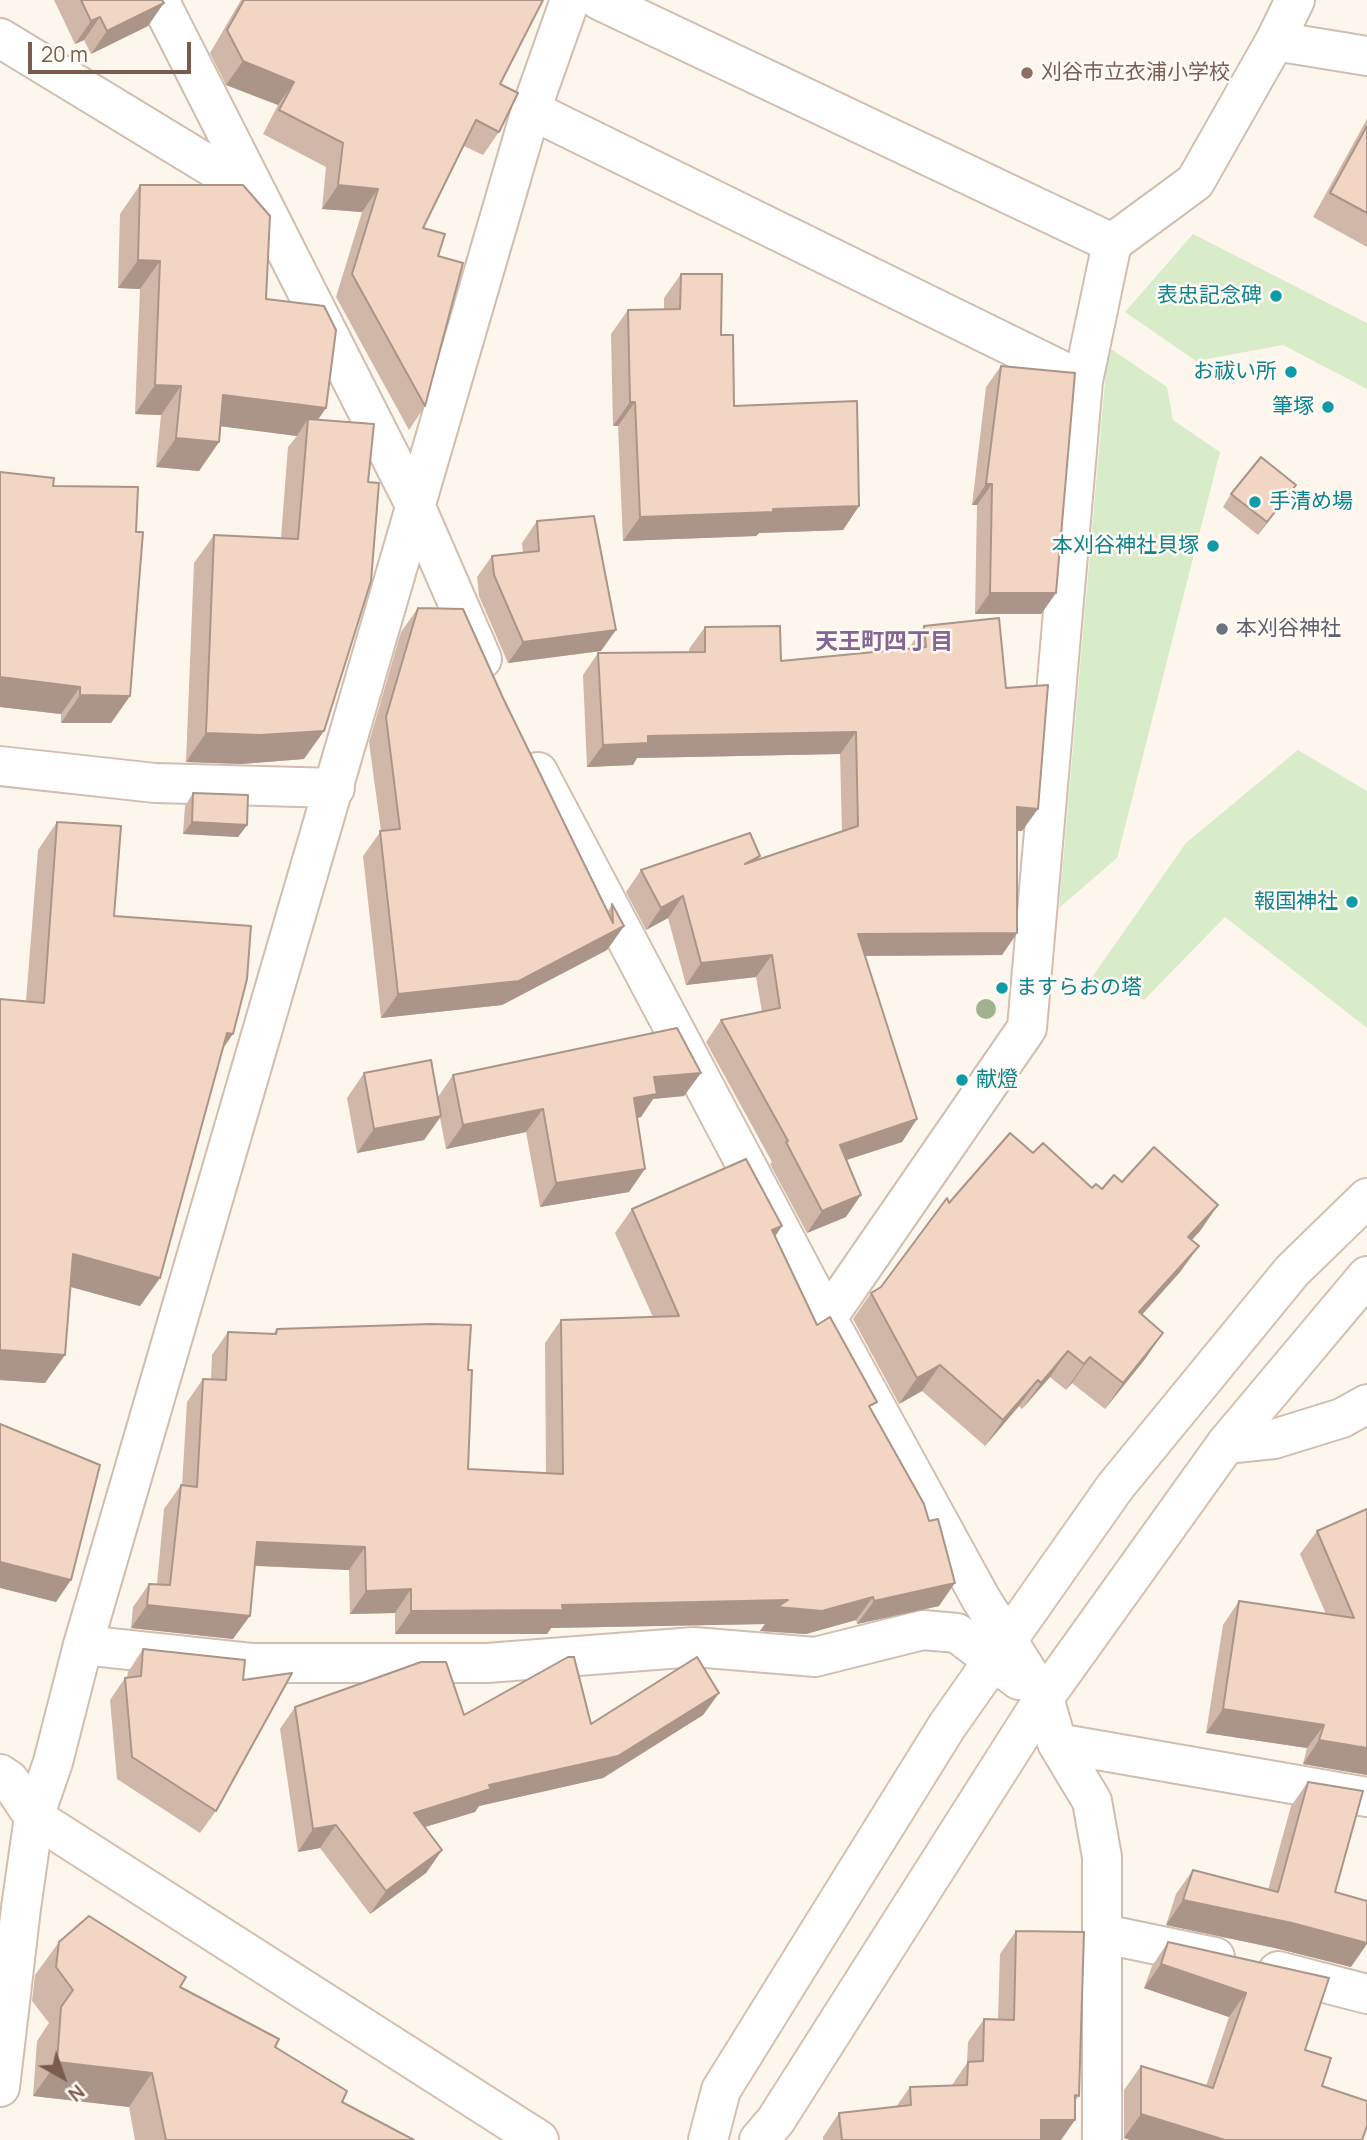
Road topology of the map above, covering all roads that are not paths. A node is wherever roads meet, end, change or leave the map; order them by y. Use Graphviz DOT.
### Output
graph roads {
  1 [pos="159,0"];
  2 [pos="570,0"];
  3 [pos="599,0"];
  4 [pos="1295,0"];
  5 [pos="0,38"];
  6 [pos="1275,41"];
  7 [pos="1367,56"];
  8 [pos="531,110"];
  9 [pos="258,195"];
  10 [pos="1112,243"];
  11 [pos="1083,381"];
  12 [pos="415,505"];
  13 [pos="496,689"];
  14 [pos="519,738"];
  15 [pos="0,766"];
  16 [pos="335,788"];
  17 [pos="1367,1198"];
  18 [pos="1367,1276"];
  19 [pos="827,1318"];
  20 [pos="1367,1404"];
  21 [pos="1226,1444"];
  22 [pos="83,1645"];
  23 [pos="1000,1650"];
  24 [pos="1044,1698"];
  25 [pos="1056,1743"];
  26 [pos="0,1774"];
  27 [pos="1367,1797"];
  28 [pos="17,1814"];
  29 [pos="1104,1934"];
  30 [pos="1367,1994"];
  31 [pos="0,2087"];
  32 [pos="540,2140"];
  33 [pos="708,2140"];
  34 [pos="759,2140"];
  35 [pos="1102,2140"];
  1 -- 9 [label="street"];
  2 -- 8 [label="street"];
  3 -- 10 [label="street"];
  4 -- 6 [label="street"];
  5 -- 9 [label="street"];
  6 -- 7 [label="street"];
  6 -- 10 [label="street"];
  8 -- 11 [label="street"];
  8 -- 12 [label="street"];
  9 -- 12 [label="street"];
  10 -- 11 [label="street"];
  11 -- 19 [label="street"];
  12 -- 13 [label="street"];
  12 -- 16 [label="street"];
  14 -- 19 [label="street"];
  15 -- 16 [label="street"];
  16 -- 22 [label="street"];
  17 -- 23 [label="street"];
  18 -- 21 [label="street"];
  19 -- 23 [label="street"];
  20 -- 21 [label="street"];
  21 -- 24 [label="street"];
  22 -- 23 [label="street"];
  22 -- 28 [label="street"];
  23 -- 24 [label="street"];
  23 -- 33 [label="street"];
  24 -- 25 [label="street"];
  24 -- 34 [label="street"];
  25 -- 27 [label="street"];
  25 -- 29 [label="street"];
  26 -- 28 [label="street"];
  28 -- 31 [label="street"];
  28 -- 32 [label="street"];
  29 -- 30 [label="street"];
  29 -- 35 [label="street"];
}
